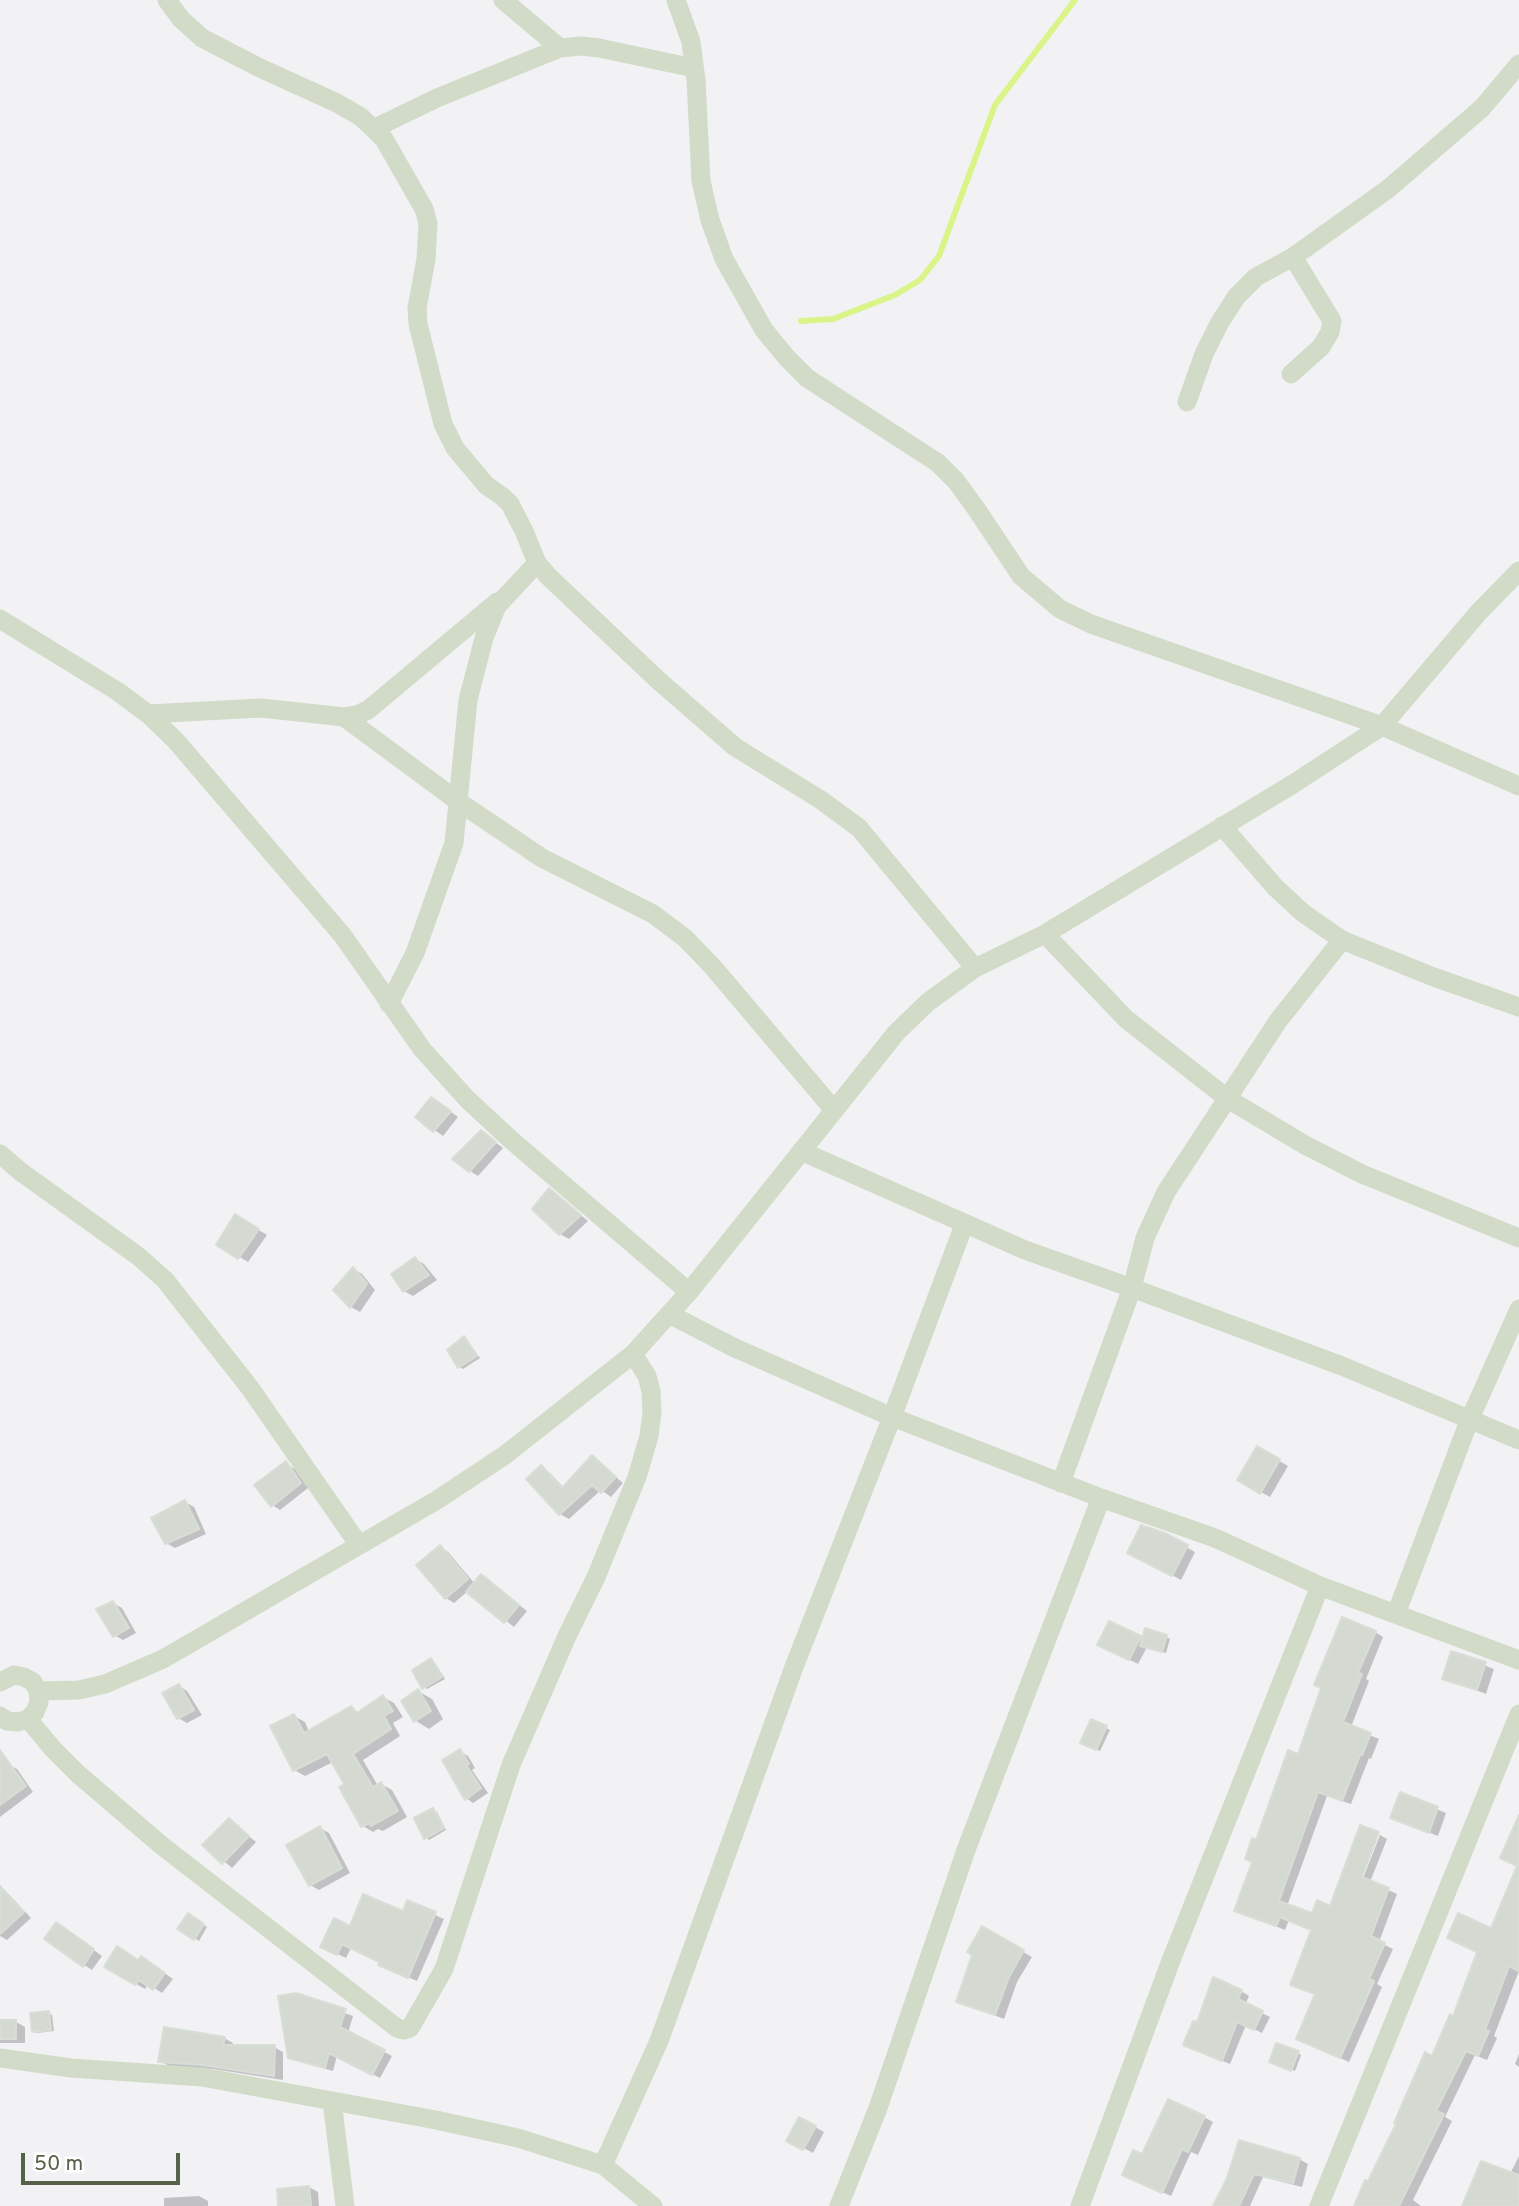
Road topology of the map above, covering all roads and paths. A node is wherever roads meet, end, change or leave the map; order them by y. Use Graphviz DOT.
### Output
graph roads {
  1 [pos="167,0"];
  2 [pos="503,0"];
  3 [pos="676,0"];
  4 [pos="560,48"];
  5 [pos="1519,64"];
  6 [pos="694,68"];
  7 [pos="375,128"];
  8 [pos="1293,257"];
  9 [pos="1291,374"];
  10 [pos="1187,402"];
  11 [pos="537,563"];
  12 [pos="1517,567"];
  13 [pos="508,593"];
  14 [pos="0,619"];
  15 [pos="148,714"];
  16 [pos="344,717"];
  17 [pos="1382,726"];
  18 [pos="1519,786"];
  19 [pos="459,802"];
  20 [pos="1222,826"];
  21 [pos="1045,933"];
  22 [pos="1342,940"];
  23 [pos="975,968"];
  24 [pos="389,1004"];
  25 [pos="1519,1007"];
  26 [pos="1228,1099"];
  27 [pos="834,1110"];
  28 [pos="801,1151"];
  29 [pos="0,1154"];
  30 [pos="964,1224"];
  31 [pos="1519,1238"];
  32 [pos="1132,1288"];
  33 [pos="689,1292"];
  34 [pos="1519,1309"];
  35 [pos="669,1314"];
  36 [pos="633,1354"];
  37 [pos="892,1417"];
  38 [pos="1469,1421"];
  39 [pos="1519,1440"];
  40 [pos="1061,1483"];
  41 [pos="1101,1498"];
  42 [pos="359,1545"];
  43 [pos="1320,1587"];
  44 [pos="1396,1614"];
  45 [pos="1519,1660"];
  46 [pos="0,1682"];
  47 [pos="38,1691"];
  48 [pos="1519,1714"];
  49 [pos="28,1719"];
  50 [pos="2,1722"];
  51 [pos="0,2058"];
  52 [pos="332,2101"];
  53 [pos="603,2165"];
  54 [pos="345,2206"];
  55 [pos="653,2206"];
  56 [pos="839,2206"];
  57 [pos="1080,2206"];
  58 [pos="1320,2206"];
  1 -- 7 [label="street"];
  2 -- 4 [label="street"];
  3 -- 6 [label="street"];
  4 -- 6 [label="street"];
  4 -- 7 [label="street"];
  5 -- 8 [label="street"];
  6 -- 17 [label="street"];
  7 -- 11 [label="street"];
  8 -- 9 [label="street"];
  8 -- 10 [label="street"];
  11 -- 13 [label="street"];
  11 -- 23 [label="street"];
  12 -- 17 [label="street"];
  13 -- 16 [label="street"];
  13 -- 19 [label="street"];
  14 -- 15 [label="street"];
  15 -- 16 [label="street"];
  15 -- 24 [label="street"];
  16 -- 19 [label="street"];
  17 -- 18 [label="street"];
  17 -- 20 [label="street"];
  19 -- 24 [label="street"];
  19 -- 27 [label="street"];
  20 -- 21 [label="street"];
  20 -- 22 [label="street"];
  21 -- 23 [label="street"];
  21 -- 26 [label="street"];
  22 -- 25 [label="street"];
  22 -- 26 [label="street"];
  23 -- 27 [label="street"];
  24 -- 33 [label="street"];
  26 -- 31 [label="street"];
  26 -- 32 [label="street"];
  27 -- 28 [label="street"];
  28 -- 30 [label="street"];
  28 -- 33 [label="street"];
  29 -- 42 [label="street"];
  30 -- 32 [label="street"];
  30 -- 37 [label="street"];
  32 -- 38 [label="street"];
  32 -- 40 [label="street"];
  33 -- 35 [label="street"];
  34 -- 38 [label="street"];
  35 -- 36 [label="street"];
  35 -- 37 [label="street"];
  36 -- 42 [label="street"];
  36 -- 49 [label="street"];
  37 -- 40 [label="street"];
  37 -- 53 [label="street"];
  38 -- 39 [label="street"];
  38 -- 44 [label="street"];
  40 -- 41 [label="street"];
  41 -- 43 [label="street"];
  41 -- 56 [label="street"];
  42 -- 47 [label="street"];
  43 -- 44 [label="street"];
  43 -- 57 [label="street"];
  44 -- 45 [label="street"];
  46 -- 47 [label="street"];
  47 -- 49 [label="street"];
  48 -- 58 [label="street"];
  49 -- 50 [label="street"];
  51 -- 52 [label="street"];
  52 -- 53 [label="street"];
  52 -- 54 [label="street"];
  53 -- 55 [label="street"];
}
